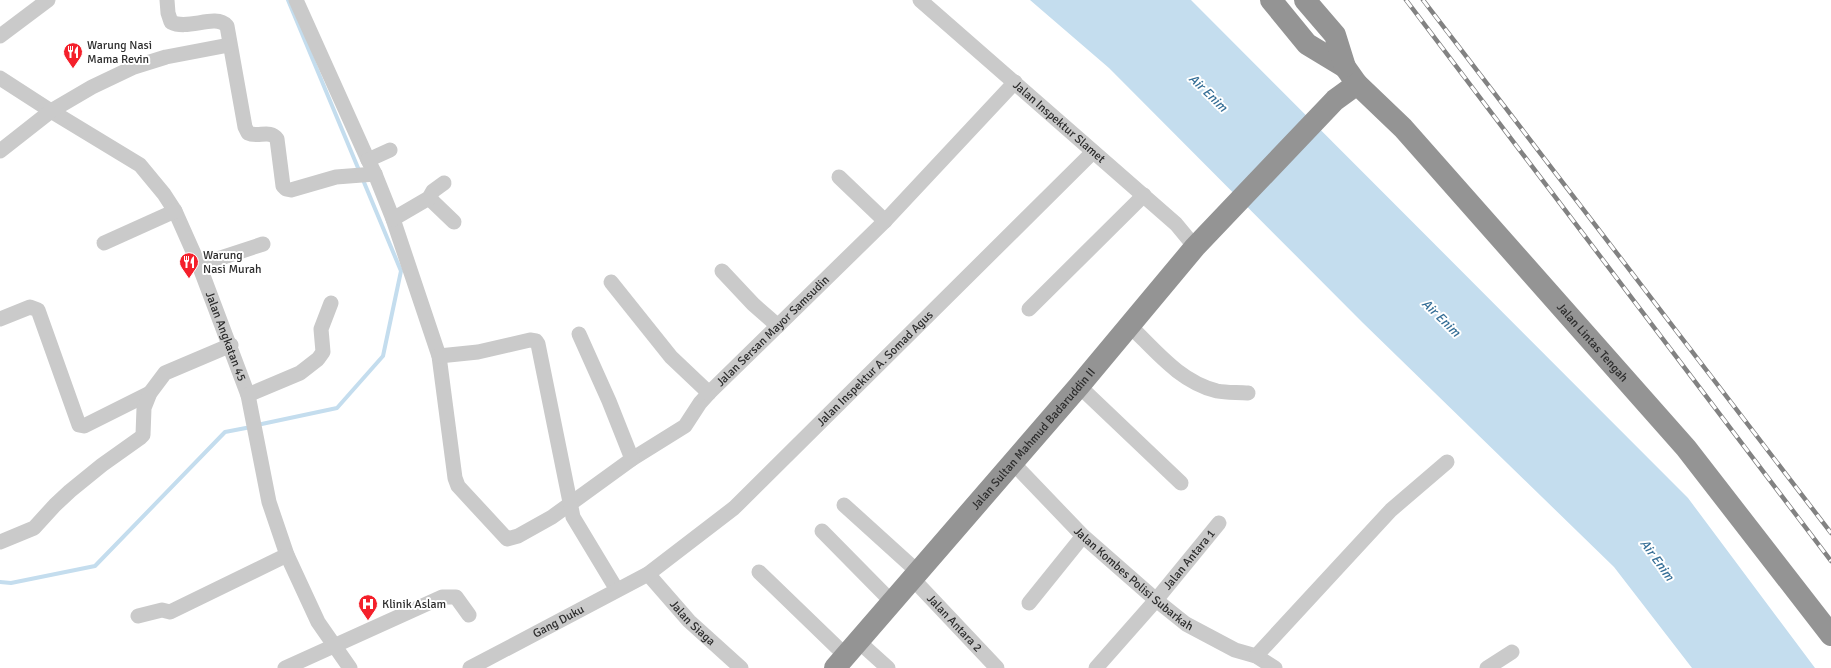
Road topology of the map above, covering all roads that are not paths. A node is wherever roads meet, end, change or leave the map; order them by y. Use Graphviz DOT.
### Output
graph roads {
  1 [pos="48,0"];
  2 [pos="167,0"];
  3 [pos="296,0"];
  4 [pos="920,0"];
  5 [pos="1271,0"];
  6 [pos="1305,0"];
  7 [pos="0,36"];
  8 [pos="229,45"];
  9 [pos="1344,66"];
  10 [pos="0,78"];
  11 [pos="1015,82"];
  12 [pos="1357,84"];
  13 [pos="51,111"];
  14 [pos="390,150"];
  15 [pos="0,151"];
  16 [pos="1093,152"];
  17 [pos="368,160"];
  18 [pos="373,174"];
  19 [pos="838,178"];
  20 [pos="444,183"];
  21 [pos="1144,195"];
  22 [pos="429,198"];
  23 [pos="175,211"];
  24 [pos="393,218"];
  25 [pos="885,221"];
  26 [pos="454,222"];
  27 [pos="104,243"];
  28 [pos="263,244"];
  29 [pos="1195,247"];
  30 [pos="199,266"];
  31 [pos="722,271"];
  32 [pos="611,282"];
  33 [pos="331,303"];
  34 [pos="1029,309"];
  35 [pos="0,319"];
  36 [pos="778,326"];
  37 [pos="1130,326"];
  38 [pos="579,334"];
  39 [pos="231,345"];
  40 [pos="439,356"];
  41 [pos="1080,386"];
  42 [pos="150,393"];
  43 [pos="709,393"];
  44 [pos="1248,393"];
  45 [pos="248,395"];
  46 [pos="632,459"];
  47 [pos="1012,462"];
  48 [pos="1447,462"];
  49 [pos="1181,483"];
  50 [pos="570,505"];
  51 [pos="844,506"];
  52 [pos="1219,524"];
  53 [pos="822,531"];
  54 [pos="1083,536"];
  55 [pos="0,542"];
  56 [pos="287,555"];
  57 [pos="759,572"];
  58 [pos="648,574"];
  59 [pos="915,575"];
  60 [pos="617,590"];
  61 [pos="1156,600"];
  62 [pos="891,601"];
  63 [pos="1029,603"];
  64 [pos="469,615"];
  65 [pos="138,616"];
  66 [pos="1831,635"];
  67 [pos="334,646"];
  68 [pos="1512,652"];
  69 [pos="846,655"];
  70 [pos="1256,656"];
  71 [pos="285,668"];
  72 [pos="350,668"];
  73 [pos="470,668"];
  74 [pos="741,668"];
  75 [pos="888,668"];
  76 [pos="997,668"];
  77 [pos="1096,668"];
  78 [pos="1275,668"];
  79 [pos="1487,668"];
  1 -- 7 [label="street"];
  2 -- 8 [label="street"];
  3 -- 17 [label="street"];
  4 -- 11 [label="street, Jalan Inspektur Slamet"];
  5 -- 9 [label="highway"];
  6 -- 9 [label="highway"];
  8 -- 13 [label="street"];
  8 -- 18 [label="street"];
  9 -- 12 [label="highway, Jalan Lintas Tengah"];
  10 -- 13 [label="street, Jalan Angkatan 45"];
  11 -- 16 [label="street, Jalan Inspektur Slamet"];
  11 -- 25 [label="street, Jalan Sersan Mayor Samsudin"];
  12 -- 29 [label="highway, Jalan Sultan Mahmud Badaruddin II"];
  12 -- 66 [label="highway, Jalan Lintas Tengah"];
  13 -- 15 [label="street"];
  13 -- 23 [label="street, Jalan Angkatan 45"];
  14 -- 17 [label="street"];
  16 -- 21 [label="street, Jalan Inspektur Slamet"];
  16 -- 58 [label="street, Jalan Inspektur A. Somad Agus"];
  17 -- 18 [label="street"];
  18 -- 24 [label="street"];
  19 -- 25 [label="street"];
  20 -- 22 [label="street"];
  21 -- 29 [label="street, Jalan Inspektur Slamet"];
  21 -- 34 [label="street"];
  22 -- 24 [label="street"];
  22 -- 26 [label="street"];
  23 -- 27 [label="street"];
  23 -- 30 [label="street, Jalan Angkatan 45"];
  24 -- 40 [label="street"];
  25 -- 36 [label="street, Jalan Sersan Mayor Samsudin"];
  28 -- 30 [label="street"];
  29 -- 37 [label="highway, Jalan Sultan Mahmud Badaruddin II"];
  30 -- 39 [label="street, Jalan Angkatan 45"];
  31 -- 36 [label="street"];
  32 -- 43 [label="street"];
  33 -- 45 [label="street"];
  35 -- 42 [label="street"];
  36 -- 43 [label="street, Jalan Sersan Mayor Samsudin"];
  37 -- 41 [label="highway, Jalan Sultan Mahmud Badaruddin II"];
  37 -- 44 [label="street"];
  38 -- 46 [label="street"];
  39 -- 42 [label="street"];
  39 -- 45 [label="street, Jalan Angkatan 45"];
  40 -- 50 [label="street"];
  40 -- 50 [label="street, Jalan Sersan Mayor Samsudin"];
  41 -- 47 [label="highway, Jalan Sultan Mahmud Badaruddin II"];
  41 -- 49 [label="street"];
  42 -- 55 [label="street"];
  43 -- 46 [label="street, Jalan Sersan Mayor Samsudin"];
  45 -- 56 [label="street, Jalan Angkatan 45"];
  46 -- 50 [label="street, Jalan Sersan Mayor Samsudin"];
  47 -- 54 [label="street, Jalan Kombes Polisi Subarkah"];
  47 -- 59 [label="highway, Jalan Sultan Mahmud Badaruddin II"];
  48 -- 70 [label="street"];
  50 -- 60 [label="street"];
  51 -- 59 [label="street, Jalan Antara 2"];
  52 -- 61 [label="street, Jalan Antara 1"];
  53 -- 62 [label="street"];
  54 -- 61 [label="street, Jalan Kombes Polisi Subarkah"];
  54 -- 63 [label="street"];
  56 -- 65 [label="street"];
  56 -- 67 [label="street, Jalan Angkatan 45"];
  57 -- 69 [label="street"];
  58 -- 60 [label="street, Gang Duku"];
  58 -- 74 [label="street, Jalan Siaga"];
  59 -- 62 [label="highway, Jalan Sultan Mahmud Badaruddin II"];
  59 -- 76 [label="street, Jalan Antara 2"];
  60 -- 73 [label="street, Gang Duku"];
  61 -- 70 [label="street, Jalan Kombes Polisi Subarkah"];
  61 -- 77 [label="street, Jalan Antara 1"];
  62 -- 69 [label="highway, Jalan Sultan Mahmud Badaruddin II"];
  64 -- 67 [label="street"];
  67 -- 71 [label="street"];
  67 -- 72 [label="street, Jalan Angkatan 45"];
  68 -- 79 [label="street"];
  69 -- 75 [label="street"];
  70 -- 78 [label="street, Jalan Kombes Polisi Subarkah"];
}
